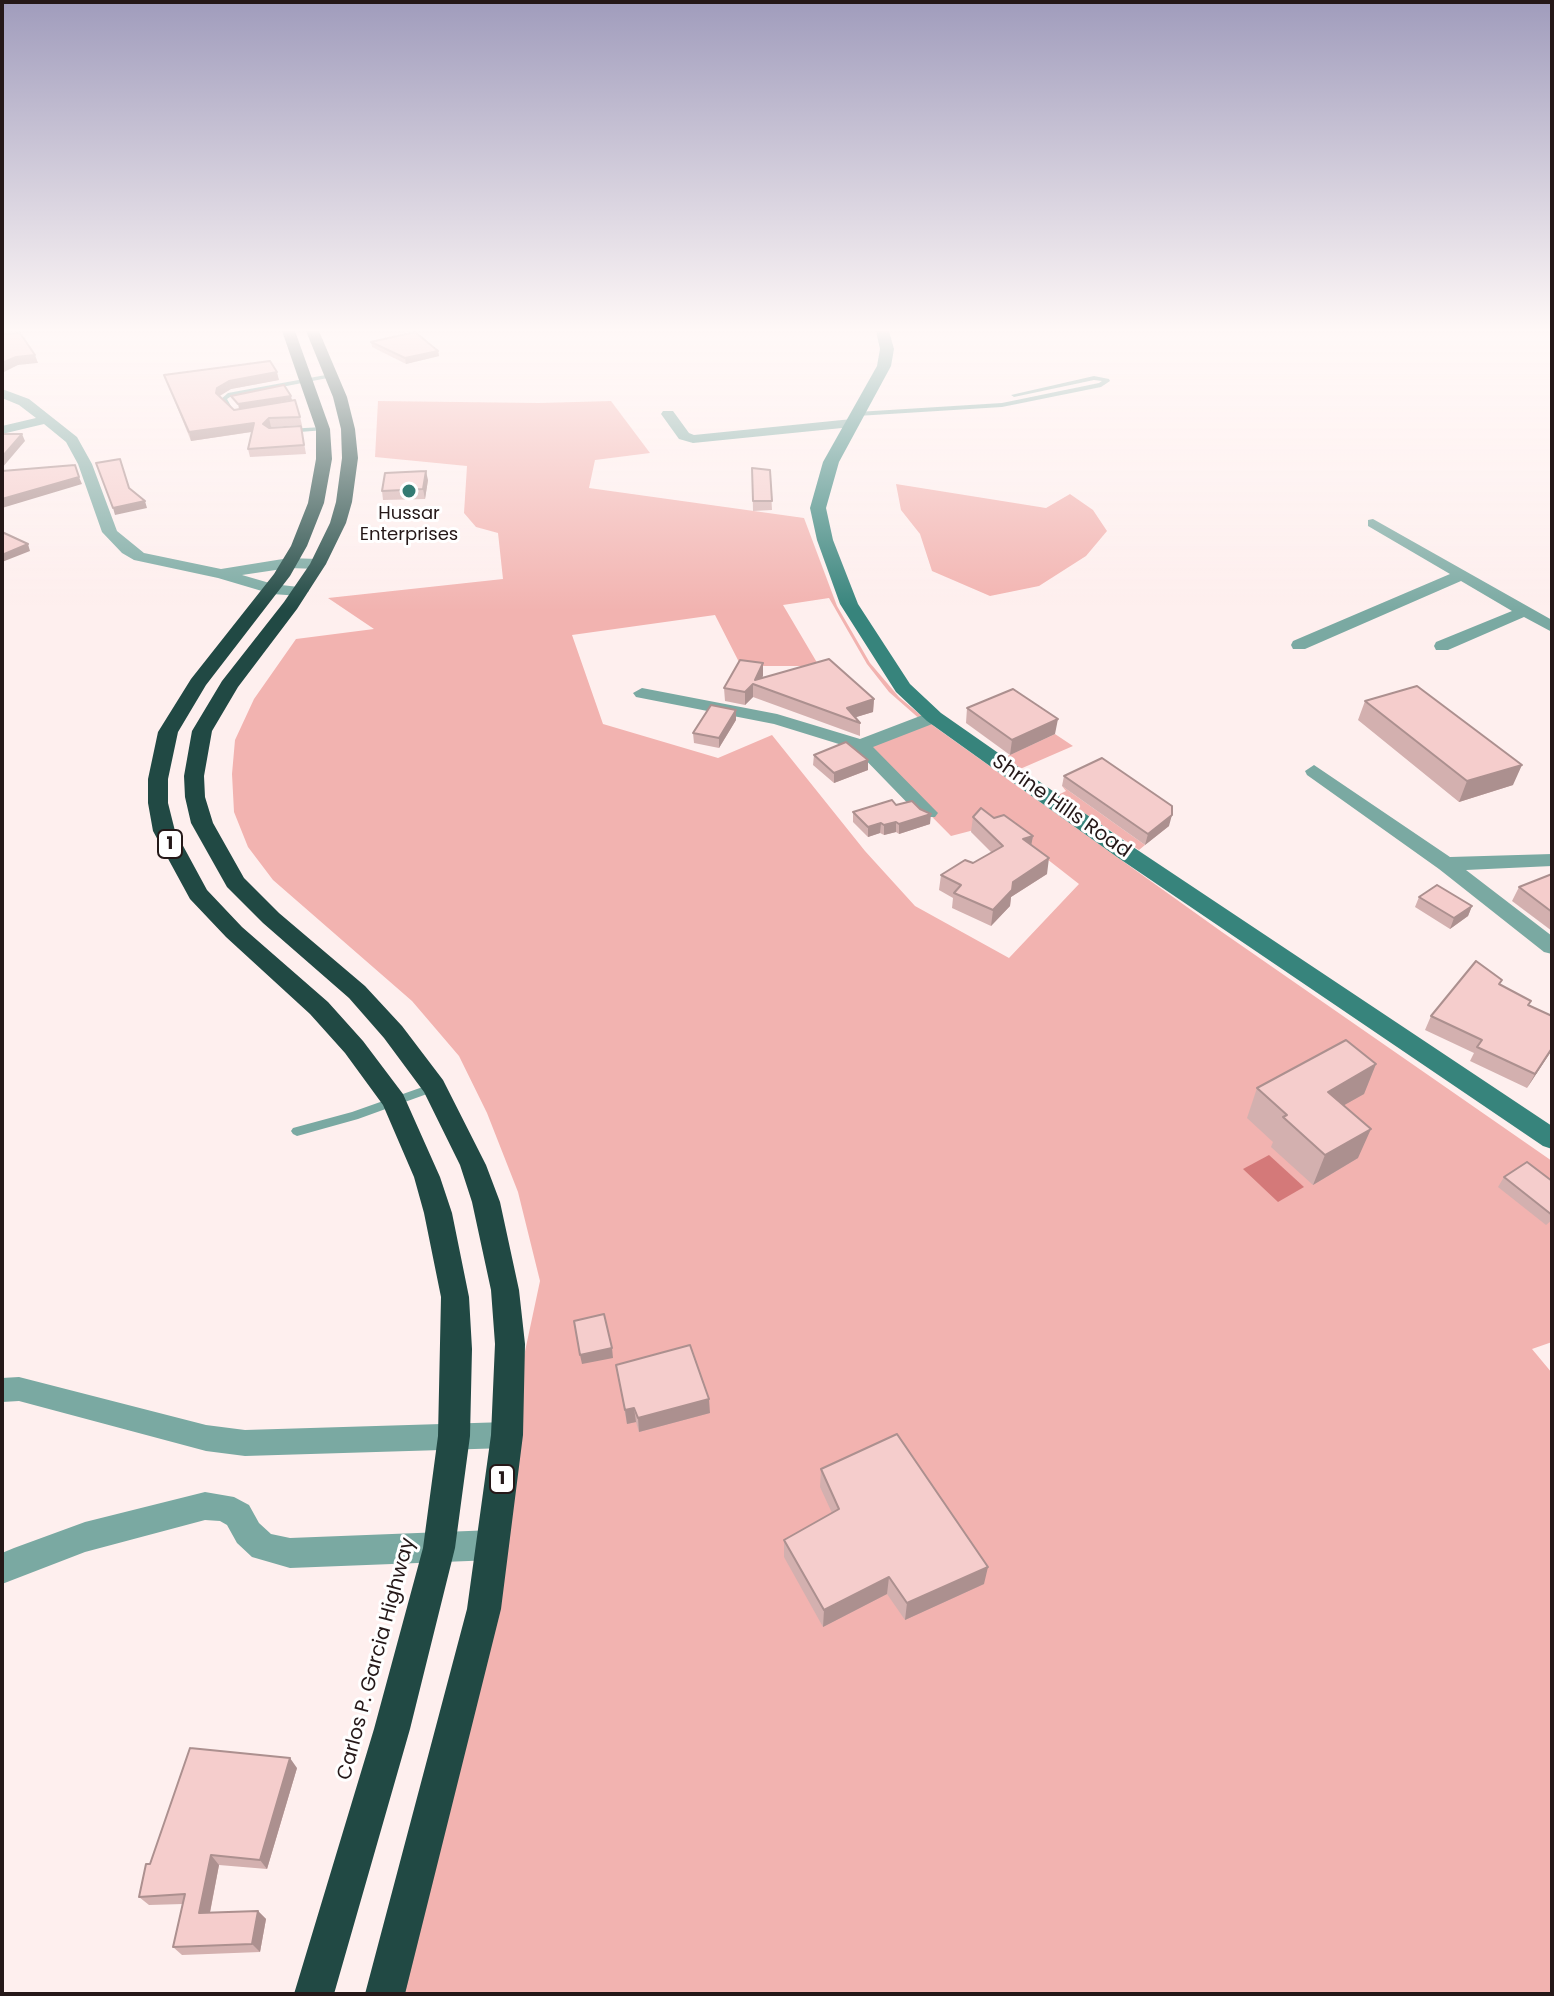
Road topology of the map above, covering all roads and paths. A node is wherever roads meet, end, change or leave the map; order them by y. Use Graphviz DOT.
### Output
graph roads {
  1 [pos="26,424"];
  2 [pos="53,424"];
  3 [pos="321,424"];
  4 [pos="346,424"];
  5 [pos="675,424"];
  6 [pos="808,424"];
  7 [pos="852,424"];
  8 [pos="323,429"];
  9 [pos="2,430"];
  10 [pos="283,431"];
  11 [pos="1373,523"];
  12 [pos="289,563"];
  13 [pos="318,564"];
  14 [pos="221,574"];
  15 [pos="1462,575"];
  16 [pos="272,589"];
  17 [pos="301,591"];
  18 [pos="1525,611"];
  19 [pos="1552,627"];
  20 [pos="1299,645"];
  21 [pos="1442,646"];
  22 [pos="642,693"];
  23 [pos="934,717"];
  24 [pos="861,745"];
  25 [pos="1314,771"];
  26 [pos="928,813"];
  27 [pos="1552,860"];
  28 [pos="1446,864"];
  29 [pos="1552,947"];
  30 [pos="434,1087"];
  31 [pos="394,1101"];
  32 [pos="297,1131"];
  33 [pos="1552,1139"];
  34 [pos="2,1390"];
  35 [pos="507,1435"];
  36 [pos="454,1436"];
  37 [pos="494,1545"];
  38 [pos="439,1548"];
  39 [pos="2,1569"];
  40 [pos="314,1994"];
  41 [pos="385,1994"];
  1 -- 9 [label="street"];
  2 -- 14 [label="street"];
  3 -- 8 [label="highway, Carlos P. Garcia Highway / 1"];
  4 -- 13 [label="highway, 1"];
  5 -- 6 [label="street"];
  7 -- 23 [label="street, Shrine Hills Road"];
  8 -- 10 [label="lane"];
  8 -- 12 [label="highway, Carlos P. Garcia Highway / 1"];
  11 -- 15 [label="street"];
  12 -- 13 [label="street"];
  12 -- 14 [label="street"];
  12 -- 16 [label="highway, Carlos P. Garcia Highway / 1"];
  13 -- 17 [label="highway, 1"];
  14 -- 16 [label="street"];
  15 -- 18 [label="street"];
  15 -- 20 [label="street"];
  16 -- 17 [label="street"];
  16 -- 31 [label="highway, Carlos P. Garcia Highway / 1"];
  17 -- 30 [label="highway, 1"];
  18 -- 19 [label="street"];
  18 -- 21 [label="street"];
  22 -- 24 [label="street"];
  23 -- 24 [label="street"];
  23 -- 33 [label="street, Shrine Hills Road"];
  24 -- 26 [label="street"];
  25 -- 28 [label="street"];
  27 -- 28 [label="street"];
  28 -- 29 [label="street"];
  30 -- 31 [label="lane"];
  30 -- 35 [label="highway, 1"];
  31 -- 32 [label="lane"];
  31 -- 36 [label="highway, Carlos P. Garcia Highway / 1"];
  34 -- 36 [label="street"];
  35 -- 36 [label="street"];
  35 -- 37 [label="highway, 1"];
  36 -- 38 [label="highway, Carlos P. Garcia Highway / 1"];
  37 -- 38 [label="street"];
  37 -- 41 [label="highway, 1"];
  38 -- 39 [label="street"];
  38 -- 40 [label="highway, Carlos P. Garcia Highway / 1"];
}
